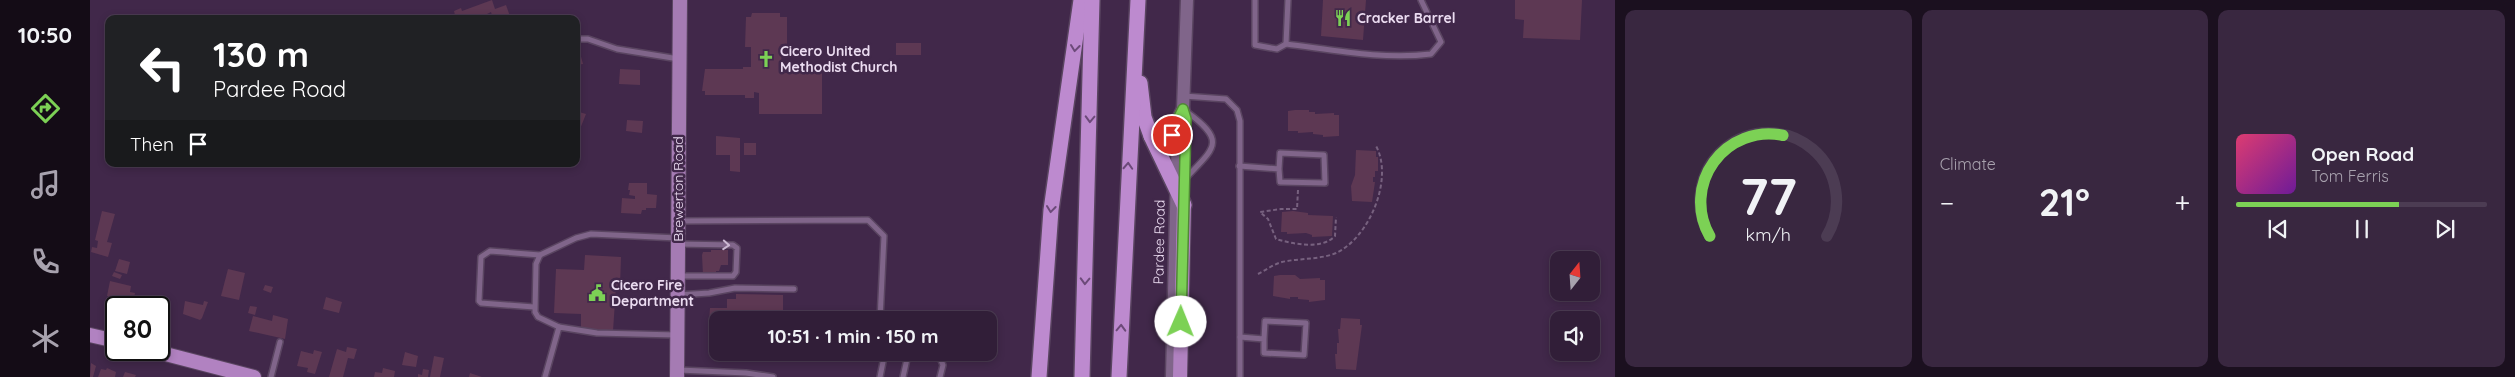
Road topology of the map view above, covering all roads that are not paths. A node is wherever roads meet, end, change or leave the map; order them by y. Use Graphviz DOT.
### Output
graph roads {
  1 [pos="680,0"];
  2 [pos="1081,0"];
  3 [pos="1092,0"];
  4 [pos="1138,0"];
  5 [pos="1187,0"];
  6 [pos="1255,0"];
  7 [pos="1288,0"];
  8 [pos="1421,0"];
  9 [pos="1136,30"];
  10 [pos="580,39"];
  11 [pos="1286,44"];
  12 [pos="679,59"];
  13 [pos="1183,96"];
  14 [pos="1183,109"];
  15 [pos="1178,129"];
  16 [pos="1150,136"];
  17 [pos="1239,166"];
  18 [pos="1279,169"];
  19 [pos="1180,183"];
  20 [pos="1184,205"];
  21 [pos="678,221"];
  22 [pos="678,241"];
  23 [pos="540,255"];
  24 [pos="678,276"];
  25 [pos="794,288"];
  26 [pos="678,295"];
  27 [pos="534,307"];
  28 [pos="880,311"];
  29 [pos="559,327"];
  30 [pos="90,334"];
  31 [pos="677,335"];
  32 [pos="1240,337"];
  33 [pos="105,338"];
  34 [pos="1264,339"];
  35 [pos="280,342"];
  36 [pos="170,355"];
  37 [pos="883,361"];
  38 [pos="907,361"];
  39 [pos="941,361"];
  40 [pos="677,373"];
  41 [pos="718,374"];
  42 [pos="254,377"];
  43 [pos="271,377"];
  44 [pos="545,377"];
  45 [pos="773,377"];
  46 [pos="880,377"];
  47 [pos="903,377"];
  48 [pos="940,377"];
  49 [pos="1039,377"];
  50 [pos="1082,377"];
  51 [pos="1119,377"];
  52 [pos="1172,377"];
  53 [pos="1180,377"];
  54 [pos="1240,377"];
  1 -- 12 [label="main road, Brewerton Road"];
  2 -- 49 [label="highway, one-way"];
  3 -- 50 [label="highway, one-way"];
  4 -- 9 [label="highway"];
  5 -- 13 [label="street, Pardee Road"];
  6 -- 11 [label="lane"];
  7 -- 11 [label="lane"];
  8 -- 11 [label="lane"];
  9 -- 16 [label="highway"];
  51 -- 9 [label="highway, one-way"];
  10 -- 12 [label="lane"];
  12 -- 21 [label="main road, Brewerton Road"];
  13 -- 14 [label="street, Pardee Road"];
  13 -- 17 [label="lane"];
  14 -- 15 [label="street, Pardee Road"];
  14 -- 19 [label="street, Pardee Road"];
  14 -- 19 [label="lane"];
  15 -- 16 [label="highway"];
  15 -- 19 [label="street, Pardee Road"];
  16 -- 19 [label="highway"];
  17 -- 18 [label="lane"];
  17 -- 32 [label="lane"];
  18 -- 18 [label="lane"];
  19 -- 20 [label="highway"];
  19 -- 52 [label="street, Pardee Road"];
  20 -- 53 [label="highway, Pardee Road"];
  21 -- 22 [label="main road, Brewerton Road"];
  21 -- 28 [label="lane"];
  22 -- 23 [label="lane"];
  22 -- 24 [label="main road, Brewerton Road"];
  22 -- 24 [label="lane, one-way"];
  23 -- 27 [label="lane"];
  23 -- 27 [label="lane"];
  24 -- 26 [label="main road, Brewerton Road"];
  25 -- 26 [label="lane"];
  26 -- 31 [label="main road, Brewerton Road"];
  27 -- 29 [label="lane"];
  29 -- 31 [label="lane"];
  29 -- 44 [label="lane"];
  30 -- 33 [label="highway"];
  31 -- 40 [label="main road, Brewerton Road"];
  32 -- 34 [label="lane"];
  32 -- 54 [label="lane"];
  34 -- 34 [label="lane"];
  35 -- 43 [label="lane"];
  36 -- 42 [label="highway"];
  37 -- 46 [label="lane"];
  38 -- 47 [label="lane"];
  39 -- 48 [label="lane"];
  40 -- 41 [label="lane"];
  41 -- 45 [label="lane"];
}
